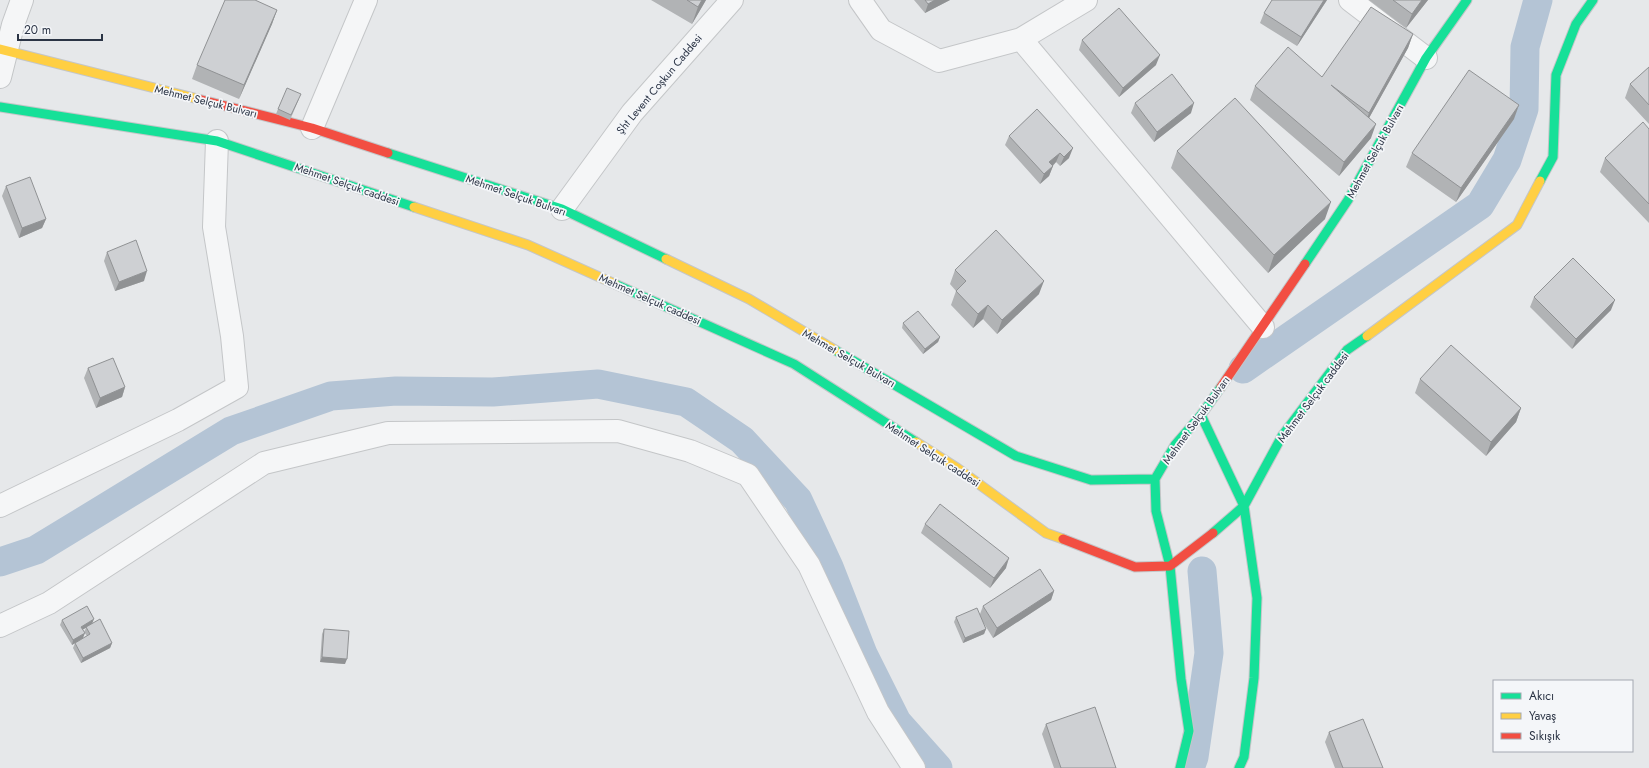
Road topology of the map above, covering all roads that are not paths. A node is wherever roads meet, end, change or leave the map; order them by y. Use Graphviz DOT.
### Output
graph roads {
  1 [pos="22,0"];
  2 [pos="366,0"];
  3 [pos="732,0"];
  4 [pos="860,0"];
  5 [pos="1086,0"];
  6 [pos="1350,0"];
  7 [pos="1467,0"];
  8 [pos="1593,0"];
  9 [pos="7,22"];
  10 [pos="1021,39"];
  11 [pos="3,50"];
  12 [pos="1426,58"];
  13 [pos="0,77"];
  14 [pos="0,107"];
  15 [pos="312,128"];
  16 [pos="217,140"];
  17 [pos="562,209"];
  18 [pos="1263,327"];
  19 [pos="1201,415"];
  20 [pos="1155,479"];
  21 [pos="0,506"];
  22 [pos="1244,506"];
  23 [pos="1170,566"];
  24 [pos="0,626"];
  25 [pos="914,768"];
  26 [pos="1180,768"];
  27 [pos="1239,768"];
  1 -- 9 [label="street"];
  2 -- 15 [label="street"];
  3 -- 17 [label="street, Şht Levent Coşkun Caddesi"];
  4 -- 10 [label="street"];
  5 -- 10 [label="street"];
  6 -- 12 [label="street"];
  7 -- 12 [label="main road, Mehmet Selçuk Bulvarı"];
  8 -- 22 [label="main road, Mehmet Selçuk caddesi"];
  9 -- 11 [label="street"];
  10 -- 18 [label="street"];
  11 -- 13 [label="street"];
  11 -- 15 [label="main road, Mehmet Selçuk Bulvarı"];
  12 -- 18 [label="main road, Mehmet Selçuk Bulvarı"];
  14 -- 16 [label="main road, Mehmet Selçuk caddesi"];
  15 -- 17 [label="main road, Mehmet Selçuk Bulvarı"];
  16 -- 21 [label="street"];
  16 -- 23 [label="main road, Mehmet Selçuk caddesi"];
  17 -- 20 [label="main road, Mehmet Selçuk Bulvarı"];
  18 -- 19 [label="main road, Mehmet Selçuk Bulvarı"];
  19 -- 20 [label="main road, Mehmet Selçuk Bulvarı"];
  19 -- 22 [label="main road"];
  20 -- 23 [label="main road"];
  22 -- 23 [label="main road, Mehmet Selçuk caddesi"];
  22 -- 27 [label="main road"];
  23 -- 26 [label="main road"];
  24 -- 25 [label="street"];
}
